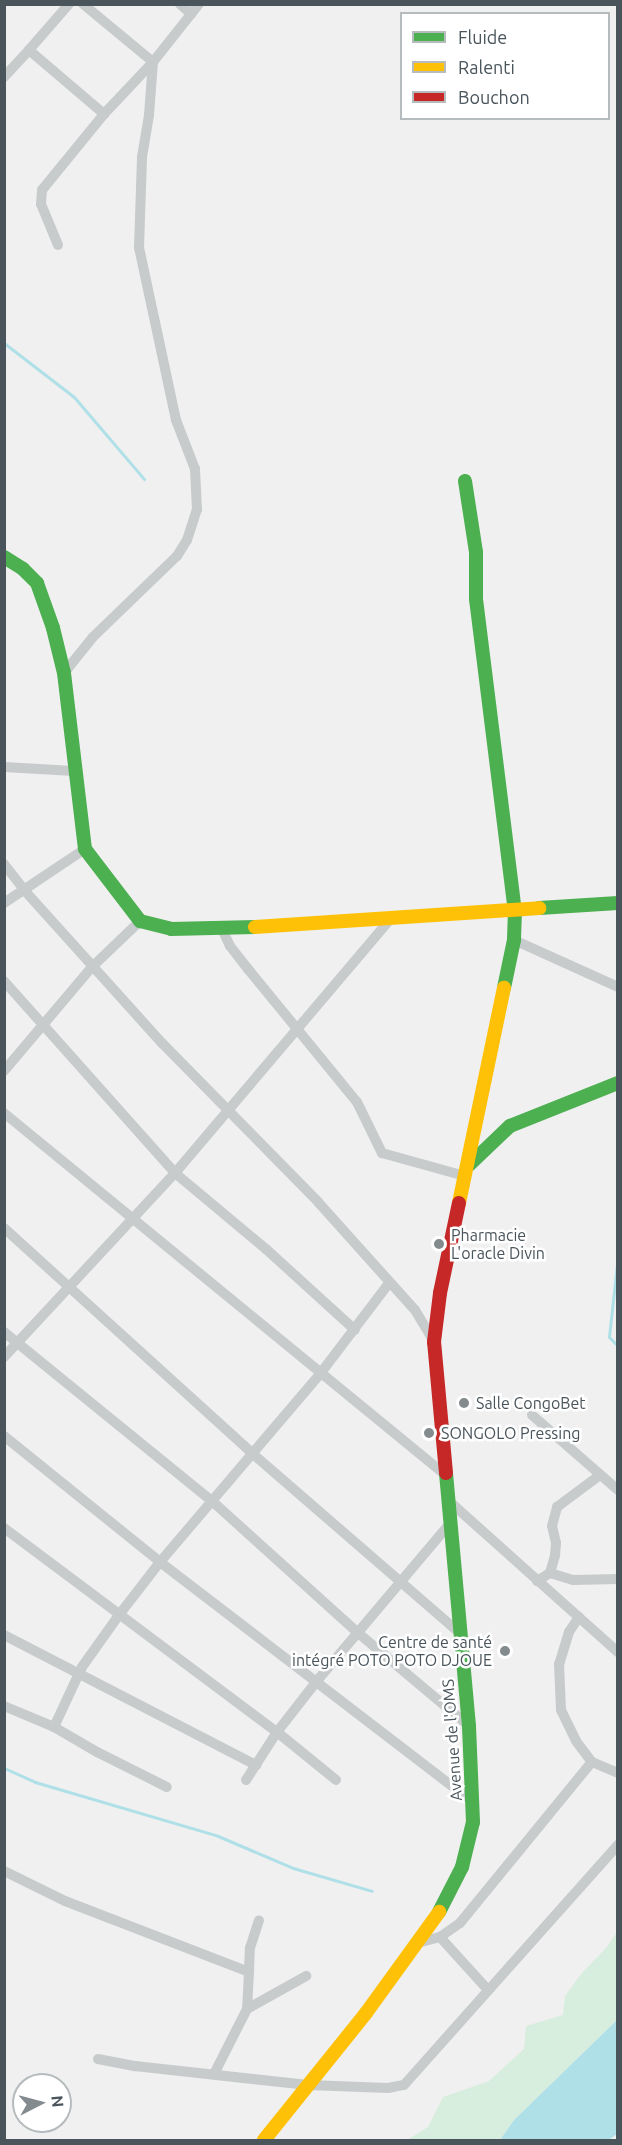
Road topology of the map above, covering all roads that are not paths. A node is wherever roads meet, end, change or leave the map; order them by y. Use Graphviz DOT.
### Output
graph roads {
  1 [pos="69,4"];
  2 [pos="83,4"];
  3 [pos="180,4"];
  4 [pos="199,4"];
  5 [pos="191,14"];
  6 [pos="29,51"];
  7 [pos="153,62"];
  8 [pos="4,77"];
  9 [pos="104,114"];
  10 [pos="58,245"];
  11 [pos="465,481"];
  12 [pos="4,557"];
  13 [pos="64,673"];
  14 [pos="4,767"];
  15 [pos="74,771"];
  16 [pos="85,849"];
  17 [pos="4,864"];
  18 [pos="25,891"];
  19 [pos="4,903"];
  20 [pos="618,903"];
  21 [pos="515,910"];
  22 [pos="392,917"];
  23 [pos="140,921"];
  24 [pos="222,929"];
  25 [pos="514,940"];
  26 [pos="92,968"];
  27 [pos="4,981"];
  28 [pos="618,987"];
  29 [pos="43,1025"];
  30 [pos="296,1028"];
  31 [pos="4,1071"];
  32 [pos="618,1083"];
  33 [pos="227,1112"];
  34 [pos="4,1113"];
  35 [pos="466,1172"];
  36 [pos="176,1173"];
  37 [pos="133,1220"];
  38 [pos="4,1228"];
  39 [pos="389,1283"];
  40 [pos="69,1287"];
  41 [pos="355,1330"];
  42 [pos="4,1332"];
  43 [pos="17,1342"];
  44 [pos="434,1342"];
  45 [pos="4,1357"];
  46 [pos="320,1374"];
  47 [pos="532,1415"];
  48 [pos="4,1436"];
  49 [pos="254,1454"];
  50 [pos="600,1475"];
  51 [pos="448,1477"];
  52 [pos="618,1490"];
  53 [pos="212,1501"];
  54 [pos="450,1503"];
  55 [pos="451,1522"];
  56 [pos="4,1528"];
  57 [pos="160,1562"];
  58 [pos="550,1573"];
  59 [pos="618,1578"];
  60 [pos="400,1580"];
  61 [pos="537,1581"];
  62 [pos="119,1615"];
  63 [pos="579,1617"];
  64 [pos="357,1632"];
  65 [pos="461,1634"];
  66 [pos="4,1635"];
  67 [pos="618,1652"];
  68 [pos="80,1672"];
  69 [pos="316,1682"];
  70 [pos="4,1706"];
  71 [pos="469,1726"];
  72 [pos="54,1727"];
  73 [pos="277,1732"];
  74 [pos="592,1761"];
  75 [pos="256,1765"];
  76 [pos="618,1773"];
  77 [pos="246,1780"];
  78 [pos="336,1780"];
  79 [pos="166,1787"];
  80 [pos="474,1803"];
  81 [pos="618,1845"];
  82 [pos="4,1871"];
  83 [pos="259,1920"];
  84 [pos="440,1937"];
  85 [pos="421,1942"];
  86 [pos="249,1972"];
  87 [pos="306,1976"];
  88 [pos="488,1990"];
  89 [pos="247,2009"];
  90 [pos="98,2059"];
  91 [pos="214,2074"];
  92 [pos="308,2085"];
  93 [pos="264,2140"];
  1 -- 6 [label="street"];
  2 -- 7 [label="street"];
  3 -- 5 [label="street"];
  4 -- 5 [label="street"];
  5 -- 7 [label="street"];
  6 -- 8 [label="street"];
  6 -- 9 [label="street"];
  7 -- 9 [label="street"];
  7 -- 13 [label="street"];
  9 -- 10 [label="street"];
  11 -- 21 [label="street, Avenue de l'OMS"];
  12 -- 13 [label="street"];
  13 -- 15 [label="street"];
  14 -- 15 [label="street"];
  15 -- 16 [label="street"];
  16 -- 18 [label="street"];
  16 -- 23 [label="street"];
  17 -- 18 [label="street"];
  18 -- 19 [label="street"];
  18 -- 26 [label="street"];
  20 -- 21 [label="street"];
  21 -- 22 [label="street"];
  21 -- 25 [label="street, Avenue de l'OMS"];
  22 -- 24 [label="street"];
  22 -- 30 [label="street"];
  23 -- 24 [label="street"];
  23 -- 26 [label="street"];
  24 -- 30 [label="street"];
  25 -- 28 [label="street"];
  25 -- 35 [label="street, Avenue de l'OMS"];
  26 -- 29 [label="street"];
  26 -- 33 [label="street"];
  27 -- 29 [label="street"];
  29 -- 31 [label="street"];
  29 -- 36 [label="street"];
  30 -- 33 [label="street"];
  30 -- 35 [label="street"];
  32 -- 35 [label="street"];
  33 -- 36 [label="street"];
  33 -- 39 [label="street"];
  34 -- 37 [label="street"];
  35 -- 44 [label="street, Avenue de l'OMS"];
  36 -- 37 [label="street"];
  36 -- 41 [label="street"];
  37 -- 40 [label="street"];
  37 -- 46 [label="street"];
  38 -- 40 [label="street"];
  39 -- 41 [label="street"];
  39 -- 44 [label="street"];
  40 -- 43 [label="street"];
  40 -- 49 [label="street"];
  41 -- 46 [label="street"];
  42 -- 43 [label="street"];
  43 -- 45 [label="street"];
  43 -- 53 [label="street"];
  44 -- 51 [label="street, Avenue de l'OMS"];
  46 -- 49 [label="street"];
  46 -- 51 [label="street"];
  47 -- 50 [label="street"];
  48 -- 57 [label="street"];
  49 -- 53 [label="street"];
  49 -- 60 [label="street"];
  50 -- 52 [label="street"];
  50 -- 58 [label="street"];
  51 -- 54 [label="street, Avenue de l'OMS"];
  53 -- 57 [label="street"];
  53 -- 64 [label="street"];
  54 -- 55 [label="street, Avenue de l'OMS"];
  54 -- 61 [label="street"];
  55 -- 60 [label="street"];
  55 -- 65 [label="street, Avenue de l'OMS"];
  56 -- 62 [label="street"];
  57 -- 62 [label="street"];
  57 -- 69 [label="street"];
  58 -- 59 [label="street"];
  58 -- 61 [label="street"];
  60 -- 64 [label="street"];
  60 -- 65 [label="street"];
  61 -- 63 [label="street"];
  62 -- 68 [label="street"];
  62 -- 73 [label="street"];
  63 -- 67 [label="street"];
  63 -- 74 [label="street"];
  64 -- 69 [label="street"];
  64 -- 71 [label="street"];
  65 -- 71 [label="street, Avenue de l'OMS"];
  66 -- 68 [label="street"];
  68 -- 72 [label="street"];
  68 -- 75 [label="street"];
  69 -- 73 [label="street"];
  69 -- 80 [label="street"];
  70 -- 72 [label="street"];
  71 -- 80 [label="street, Avenue de l'OMS"];
  72 -- 79 [label="street"];
  73 -- 75 [label="street"];
  73 -- 78 [label="street"];
  74 -- 76 [label="street"];
  74 -- 84 [label="street"];
  75 -- 77 [label="street"];
  80 -- 85 [label="street, Avenue de l'OMS"];
  81 -- 88 [label="street"];
  82 -- 86 [label="street"];
  83 -- 86 [label="street"];
  84 -- 85 [label="street"];
  84 -- 88 [label="street"];
  85 -- 92 [label="street, Avenue de l'OMS"];
  86 -- 89 [label="street"];
  87 -- 89 [label="street"];
  88 -- 92 [label="street"];
  89 -- 91 [label="street"];
  90 -- 91 [label="street"];
  91 -- 92 [label="street"];
  92 -- 93 [label="street, Avenue de l'OMS"];
}
